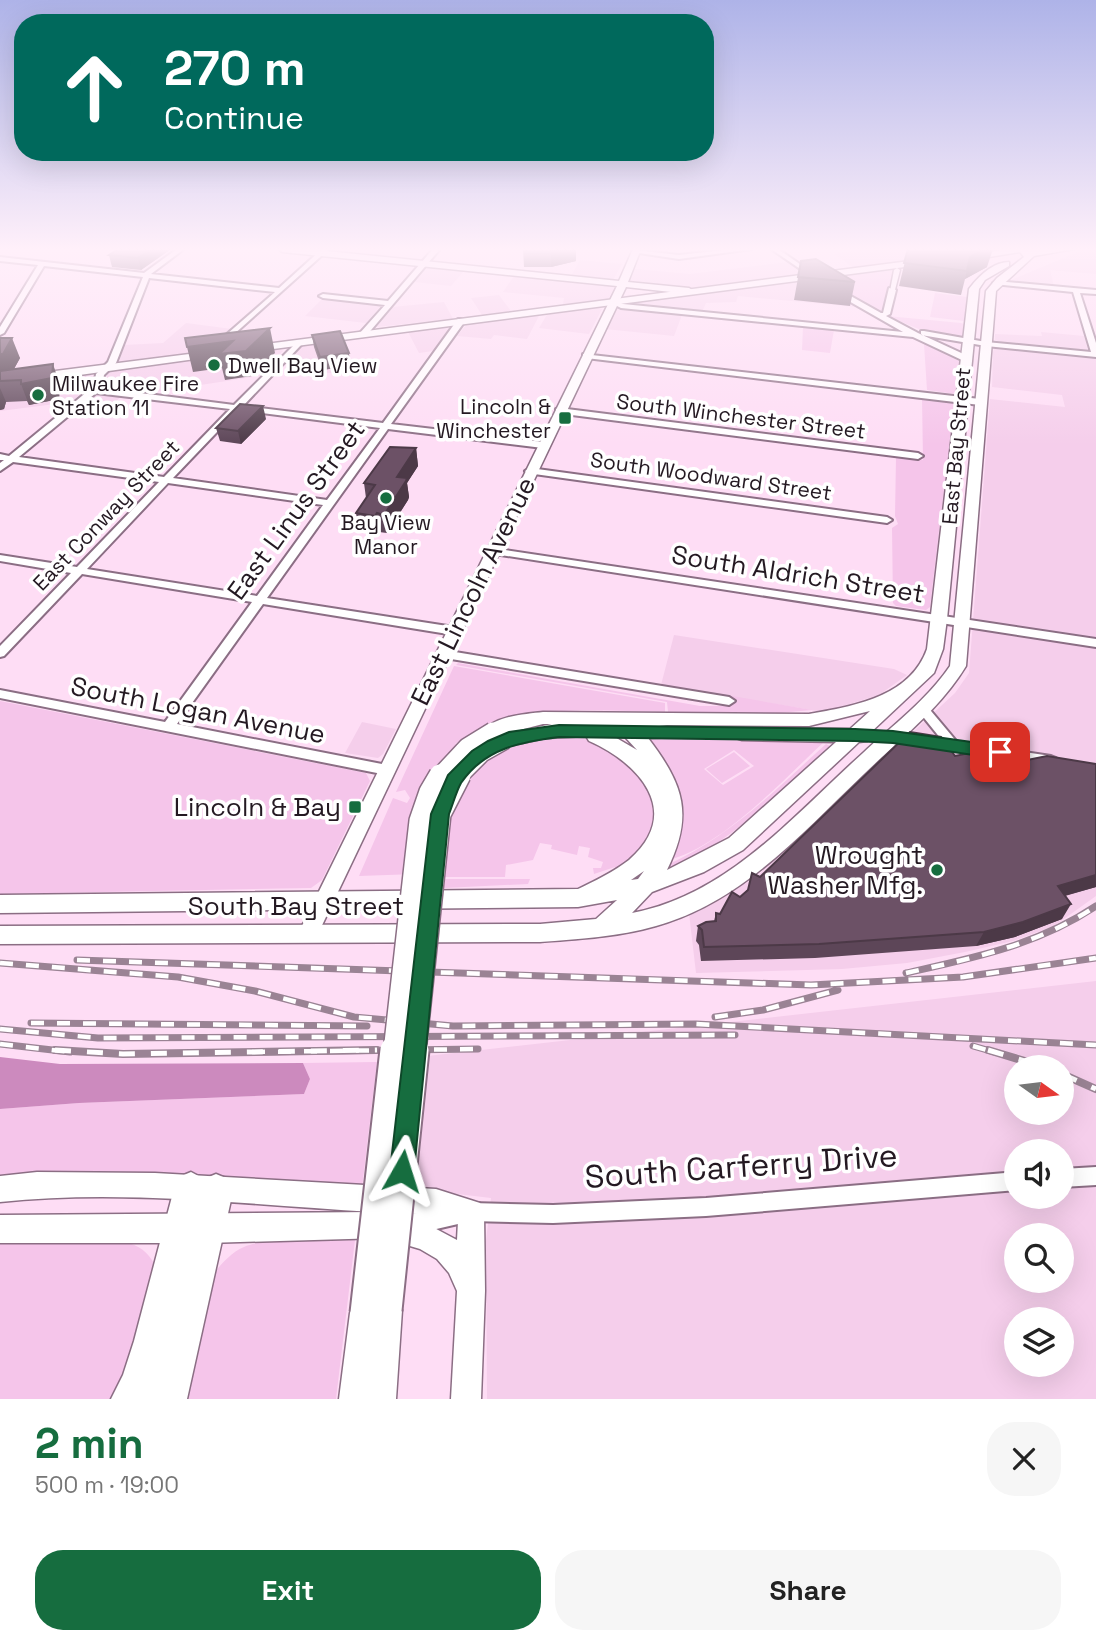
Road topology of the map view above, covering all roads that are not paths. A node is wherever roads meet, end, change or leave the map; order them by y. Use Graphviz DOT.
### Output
graph roads {
  1 [pos="11,314"];
  2 [pos="131,314"];
  3 [pos="253,314"];
  4 [pos="380,314"];
  5 [pos="515,314"];
  6 [pos="607,314"];
  7 [pos="705,314"];
  8 [pos="875,314"];
  9 [pos="885,314"];
  10 [pos="973,314"];
  11 [pos="988,314"];
  12 [pos="1083,314"];
  13 [pos="878,316"];
  14 [pos="461,321"];
  15 [pos="900,327"];
  16 [pos="0,333"];
  17 [pos="363,334"];
  18 [pos="915,335"];
  19 [pos="970,341"];
  20 [pos="298,343"];
  21 [pos="986,344"];
  22 [pos="209,355"];
  23 [pos="1096,355"];
  24 [pos="586,356"];
  25 [pos="967,359"];
  26 [pos="984,362"];
  27 [pos="106,368"];
  28 [pos="0,382"];
  29 [pos="95,390"];
  30 [pos="963,399"];
  31 [pos="980,401"];
  32 [pos="236,407"];
  33 [pos="559,411"];
  34 [pos="385,426"];
  35 [pos="543,445"];
  36 [pos="918,456"];
  37 [pos="0,457"];
  38 [pos="11,458"];
  39 [pos="0,468"];
  40 [pos="530,471"];
  41 [pos="166,480"];
  42 [pos="329,503"];
  43 [pos="887,520"];
  44 [pos="492,551"];
  45 [pos="0,558"];
  46 [pos="79,571"];
  47 [pos="260,600"];
  48 [pos="939,619"];
  49 [pos="962,623"];
  50 [pos="454,631"];
  51 [pos="1096,643"];
  52 [pos="0,653"];
  53 [pos="443,654"];
  54 [pos="932,660"];
  55 [pos="958,666"];
  56 [pos="0,694"];
  57 [pos="900,696"];
  58 [pos="729,701"];
  59 [pos="922,708"];
  60 [pos="605,719"];
  61 [pos="168,726"];
  62 [pos="575,731"];
  63 [pos="631,732"];
  64 [pos="855,735"];
  65 [pos="499,736"];
  66 [pos="906,739"];
  67 [pos="953,745"];
  68 [pos="1070,764"];
  69 [pos="387,770"];
  70 [pos="644,887"];
  71 [pos="578,898"];
  72 [pos="325,899"];
  73 [pos="0,904"];
  74 [pos="598,928"];
  75 [pos="308,934"];
  76 [pos="0,935"];
  77 [pos="1096,1176"];
  78 [pos="1074,1177"];
  79 [pos="1004,1182"];
  80 [pos="0,1189"];
  81 [pos="203,1190"];
  82 [pos="471,1212"];
  83 [pos="383,1225"];
  84 [pos="0,1229"];
  85 [pos="194,1229"];
  86 [pos="471,1291"];
  87 [pos="376,1312"];
  88 [pos="131,1399"];
  89 [pos="167,1399"];
  90 [pos="354,1399"];
  91 [pos="381,1399"];
  92 [pos="466,1399"];
  1 -- 16 [label="street"];
  2 -- 27 [label="street"];
  3 -- 22 [label="street"];
  4 -- 17 [label="street"];
  5 -- 14 [label="main road"];
  6 -- 24 [label="street, East Lincoln Avenue"];
  7 -- 18 [label="street"];
  8 -- 13 [label="street"];
  9 -- 13 [label="street"];
  10 -- 19 [label="main road, East Bay Street"];
  11 -- 21 [label="main road, East Bay Street"];
  12 -- 23 [label="street"];
  13 -- 15 [label="street"];
  14 -- 17 [label="main road"];
  14 -- 34 [label="street, East Linus Street"];
  15 -- 18 [label="street"];
  15 -- 19 [label="street"];
  17 -- 20 [label="main road"];
  18 -- 25 [label="street"];
  19 -- 21 [label="street"];
  19 -- 25 [label="main road, East Bay Street"];
  20 -- 22 [label="main road"];
  20 -- 32 [label="street, East Conway Street"];
  21 -- 23 [label="street"];
  21 -- 26 [label="main road, East Bay Street"];
  22 -- 27 [label="main road"];
  24 -- 30 [label="street"];
  24 -- 33 [label="street, East Lincoln Avenue"];
  25 -- 26 [label="main road"];
  25 -- 30 [label="main road, East Bay Street"];
  26 -- 31 [label="main road, East Bay Street"];
  27 -- 28 [label="main road"];
  27 -- 29 [label="street"];
  29 -- 32 [label="street"];
  29 -- 38 [label="street"];
  30 -- 31 [label="street"];
  30 -- 48 [label="main road, East Bay Street"];
  31 -- 49 [label="main road, East Bay Street"];
  32 -- 34 [label="street"];
  32 -- 41 [label="street, East Conway Street"];
  33 -- 35 [label="street, East Lincoln Avenue"];
  33 -- 36 [label="street, South Winchester Street"];
  34 -- 35 [label="street"];
  34 -- 42 [label="street, East Linus Street"];
  35 -- 40 [label="street, East Lincoln Avenue"];
  37 -- 38 [label="street"];
  38 -- 39 [label="street"];
  38 -- 41 [label="street"];
  40 -- 43 [label="street, South Woodward Street"];
  40 -- 44 [label="street, East Lincoln Avenue"];
  41 -- 42 [label="street"];
  41 -- 46 [label="street, East Conway Street"];
  42 -- 47 [label="street, East Linus Street"];
  44 -- 48 [label="street, South Aldrich Street"];
  44 -- 50 [label="street, East Lincoln Avenue"];
  45 -- 46 [label="street"];
  46 -- 47 [label="street"];
  46 -- 52 [label="street, East Conway Street"];
  47 -- 50 [label="street"];
  47 -- 61 [label="street, East Linus Street"];
  48 -- 49 [label="street, South Aldrich Street"];
  48 -- 54 [label="main road, East Bay Street"];
  49 -- 51 [label="street, South Aldrich Street"];
  49 -- 55 [label="main road, East Bay Street"];
  50 -- 53 [label="street, East Lincoln Avenue"];
  53 -- 58 [label="street"];
  53 -- 69 [label="street, East Lincoln Avenue"];
  54 -- 57 [label="main road, South Bay Street"];
  55 -- 59 [label="main road, South Bay Street"];
  56 -- 61 [label="street, South Logan Avenue"];
  57 -- 60 [label="main road"];
  57 -- 64 [label="main road, South Bay Street"];
  59 -- 66 [label="main road, South Bay Street"];
  59 -- 67 [label="street"];
  60 -- 63 [label="main road"];
  60 -- 65 [label="main road"];
  61 -- 69 [label="street, South Logan Avenue"];
  62 -- 63 [label="main road"];
  62 -- 65 [label="main road"];
  62 -- 71 [label="main road"];
  63 -- 64 [label="main road"];
  63 -- 70 [label="main road"];
  64 -- 66 [label="main road"];
  64 -- 70 [label="main road, South Bay Street"];
  65 -- 87 [label="main road, bridge"];
  66 -- 67 [label="street"];
  66 -- 74 [label="main road, South Bay Street"];
  67 -- 68 [label="street"];
  69 -- 72 [label="street, East Lincoln Avenue"];
  70 -- 71 [label="main road, South Bay Street"];
  70 -- 74 [label="main road"];
  71 -- 72 [label="main road, South Bay Street"];
  72 -- 73 [label="main road, South Bay Street"];
  72 -- 75 [label="street, East Lincoln Avenue"];
  74 -- 75 [label="main road, South Bay Street"];
  75 -- 76 [label="main road, South Bay Street"];
  77 -- 78 [label="street"];
  79 -- 82 [label="street, South Carferry Drive"];
  80 -- 81 [label="main road, South Carferry Drive"];
  81 -- 82 [label="main road, South Carferry Drive"];
  81 -- 85 [label="highway"];
  82 -- 83 [label="street, South Carferry Drive"];
  82 -- 86 [label="main road"];
  83 -- 85 [label="main road, South Carferry Drive"];
  83 -- 86 [label="main road"];
  84 -- 85 [label="main road, South Carferry Drive"];
  85 -- 88 [label="highway"];
  85 -- 89 [label="highway"];
  86 -- 92 [label="main road"];
  87 -- 90 [label="main road"];
  87 -- 91 [label="main road"];
}
